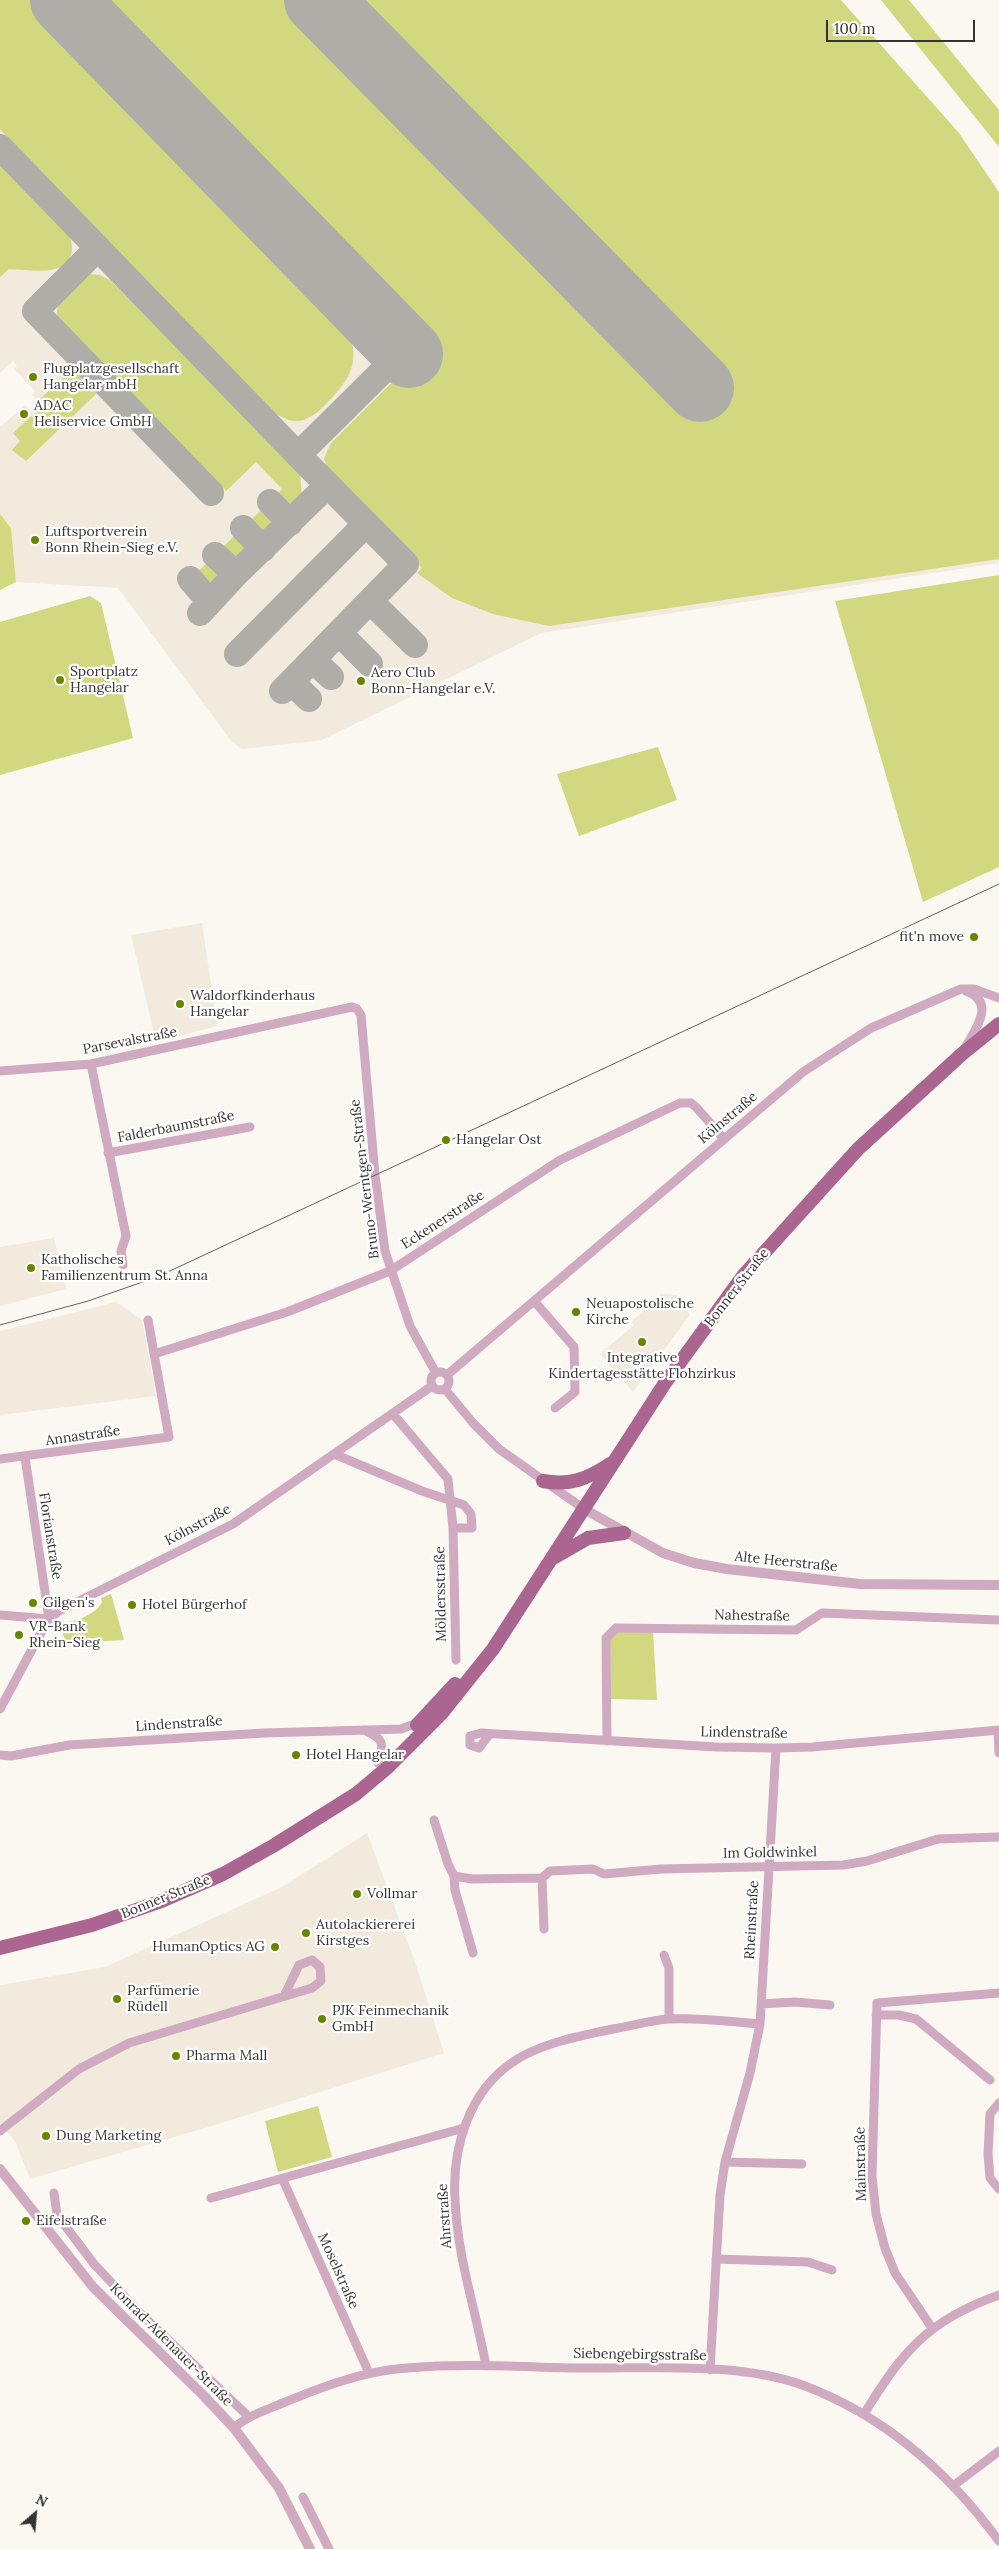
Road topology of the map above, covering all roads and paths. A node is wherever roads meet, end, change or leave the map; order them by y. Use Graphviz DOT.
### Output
graph roads {
  1 [pos="960,989"];
  2 [pos="999,998"];
  3 [pos="352,1007"];
  4 [pos="999,1024"];
  5 [pos="962,1054"];
  6 [pos="91,1064"];
  7 [pos="0,1071"];
  8 [pos="250,1127"];
  9 [pos="724,1139"];
  10 [pos="108,1153"];
  11 [pos="123,1265"];
  12 [pos="390,1271"];
  13 [pos="535,1302"];
  14 [pos="148,1320"];
  15 [pos="154,1354"];
  16 [pos="436,1373"];
  17 [pos="447,1375"];
  18 [pos="432,1386"];
  19 [pos="445,1389"];
  20 [pos="555,1408"];
  21 [pos="393,1414"];
  22 [pos="334,1454"];
  23 [pos="25,1457"];
  24 [pos="0,1459"];
  25 [pos="614,1461"];
  26 [pos="543,1481"];
  27 [pos="451,1499"];
  28 [pos="584,1509"];
  29 [pos="453,1528"];
  30 [pos="624,1533"];
  31 [pos="552,1559"];
  32 [pos="999,1585"];
  33 [pos="0,1615"];
  34 [pos="49,1619"];
  35 [pos="999,1620"];
  36 [pos="512,1622"];
  37 [pos="456,1660"];
  38 [pos="0,1709"];
  39 [pos="420,1722"];
  40 [pos="361,1729"];
  41 [pos="999,1730"];
  42 [pos="489,1735"];
  43 [pos="607,1741"];
  44 [pos="776,1748"];
  45 [pos="999,1753"];
  46 [pos="0,1754"];
  47 [pos="378,1763"];
  48 [pos="320,1816"];
  49 [pos="434,1820"];
  50 [pos="999,1837"];
  51 [pos="769,1866"];
  52 [pos="454,1876"];
  53 [pos="542,1878"];
  54 [pos="544,1929"];
  55 [pos="0,1948"];
  56 [pos="473,1953"];
  57 [pos="664,1956"];
  58 [pos="999,1993"];
  59 [pos="284,1996"];
  60 [pos="761,2004"];
  61 [pos="830,2006"];
  62 [pos="876,2015"];
  63 [pos="670,2019"];
  64 [pos="760,2024"];
  65 [pos="990,2080"];
  66 [pos="999,2103"];
  67 [pos="464,2128"];
  68 [pos="0,2131"];
  69 [pos="725,2162"];
  70 [pos="802,2164"];
  71 [pos="0,2170"];
  72 [pos="283,2180"];
  73 [pos="999,2189"];
  74 [pos="54,2193"];
  75 [pos="211,2198"];
  76 [pos="716,2258"];
  77 [pos="832,2270"];
  78 [pos="999,2295"];
  79 [pos="932,2328"];
  80 [pos="486,2366"];
  81 [pos="710,2370"];
  82 [pos="370,2373"];
  83 [pos="864,2414"];
  84 [pos="249,2417"];
  85 [pos="234,2428"];
  86 [pos="999,2451"];
  87 [pos="953,2486"];
  88 [pos="303,2497"];
  89 [pos="999,2541"];
  90 [pos="310,2549"];
  91 [pos="329,2549"];
  1 -- 2 [label="street"];
  1 -- 5 [label="street"];
  1 -- 9 [label="street, Kölnstraße"];
  3 -- 6 [label="street, Parsevalstraße"];
  3 -- 12 [label="street, Bruno-Werntgen-Straße"];
  4 -- 5 [label="main road, Bonner Straße"];
  5 -- 25 [label="main road, Bonner Straße"];
  6 -- 7 [label="street, Parsevalstraße"];
  6 -- 10 [label="street, Falderbaumstraße"];
  8 -- 10 [label="street, Falderbaumstraße"];
  9 -- 12 [label="street, Eckenerstraße"];
  9 -- 13 [label="street, Kölnstraße"];
  10 -- 11 [label="street, Falderbaumstraße"];
  12 -- 15 [label="street, Eckenerstraße"];
  12 -- 16 [label="street, Bruno-Werntgen-Straße"];
  13 -- 17 [label="street, Kölnstraße"];
  13 -- 20 [label="street"];
  14 -- 15 [label="street"];
  15 -- 23 [label="street, Annastraße"];
  16 -- 17 [label="street"];
  16 -- 18 [label="street"];
  17 -- 19 [label="street"];
  18 -- 19 [label="street"];
  18 -- 21 [label="street, Kölnstraße"];
  19 -- 26 [label="street"];
  21 -- 22 [label="street, Kölnstraße"];
  21 -- 27 [label="street"];
  22 -- 27 [label="street, Möldersstraße"];
  22 -- 34 [label="street, Kölnstraße"];
  23 -- 24 [label="street, Annastraße"];
  23 -- 34 [label="street, Florianstraße"];
  25 -- 26 [label="main road"];
  25 -- 28 [label="main road, Bonner Straße"];
  26 -- 28 [label="street"];
  27 -- 29 [label="street, Möldersstraße"];
  27 -- 29 [label="street, Möldersstraße"];
  28 -- 30 [label="street, Alte Heerstraße"];
  28 -- 31 [label="main road, Bonner Straße"];
  29 -- 37 [label="street, Möldersstraße"];
  30 -- 31 [label="main road"];
  30 -- 32 [label="street, Alte Heerstraße"];
  31 -- 36 [label="main road, Bonner Straße"];
  33 -- 34 [label="street"];
  34 -- 38 [label="street"];
  35 -- 43 [label="street, Nahestraße"];
  36 -- 39 [label="main road, Bonner Straße"];
  36 -- 48 [label="main road, Bonner Straße"];
  39 -- 40 [label="street, Lindenstraße"];
  39 -- 47 [label="main road, Bonner Straße"];
  40 -- 46 [label="street, Lindenstraße"];
  40 -- 47 [label="street"];
  41 -- 44 [label="street, Lindenstraße"];
  41 -- 45 [label="street"];
  42 -- 43 [label="street, Lindenstraße"];
  43 -- 44 [label="street, Lindenstraße"];
  44 -- 51 [label="street, Rheinstraße"];
  47 -- 48 [label="main road, Bonner Straße"];
  48 -- 55 [label="main road, Bonner Straße"];
  49 -- 52 [label="street"];
  50 -- 51 [label="street, Im Goldwinkel"];
  51 -- 53 [label="street, Im Goldwinkel"];
  51 -- 60 [label="street, Rheinstraße"];
  52 -- 53 [label="street, Im Goldwinkel"];
  52 -- 56 [label="street"];
  53 -- 54 [label="street"];
  57 -- 63 [label="street"];
  58 -- 62 [label="street"];
  59 -- 59 [label="street"];
  59 -- 68 [label="street"];
  60 -- 61 [label="street"];
  60 -- 64 [label="street, Rheinstraße"];
  62 -- 65 [label="street"];
  62 -- 79 [label="street, Mainstraße"];
  63 -- 64 [label="street, Ahrstraße"];
  63 -- 67 [label="street, Ahrstraße"];
  64 -- 69 [label="street, Rheinstraße"];
  66 -- 73 [label="street"];
  67 -- 72 [label="street"];
  67 -- 80 [label="street, Ahrstraße"];
  69 -- 70 [label="street"];
  69 -- 76 [label="street, Rheinstraße"];
  71 -- 85 [label="street, Konrad-Adenauer-Straße"];
  72 -- 75 [label="street"];
  72 -- 82 [label="street, Moselstraße"];
  74 -- 84 [label="street, Konrad-Adenauer-Straße"];
  76 -- 77 [label="street"];
  76 -- 81 [label="street, Rheinstraße"];
  78 -- 79 [label="street"];
  79 -- 83 [label="street"];
  80 -- 81 [label="street, Siebengebirgsstraße"];
  80 -- 82 [label="street, Siebengebirgsstraße"];
  81 -- 83 [label="street, Siebengebirgsstraße"];
  82 -- 84 [label="street, Siebengebirgsstraße"];
  83 -- 87 [label="street, Siebengebirgsstraße"];
  84 -- 85 [label="street, Siebengebirgsstraße"];
  85 -- 90 [label="street, Konrad-Adenauer-Straße"];
  86 -- 87 [label="street"];
  87 -- 89 [label="street, Siebengebirgsstraße"];
  88 -- 91 [label="street"];
}
